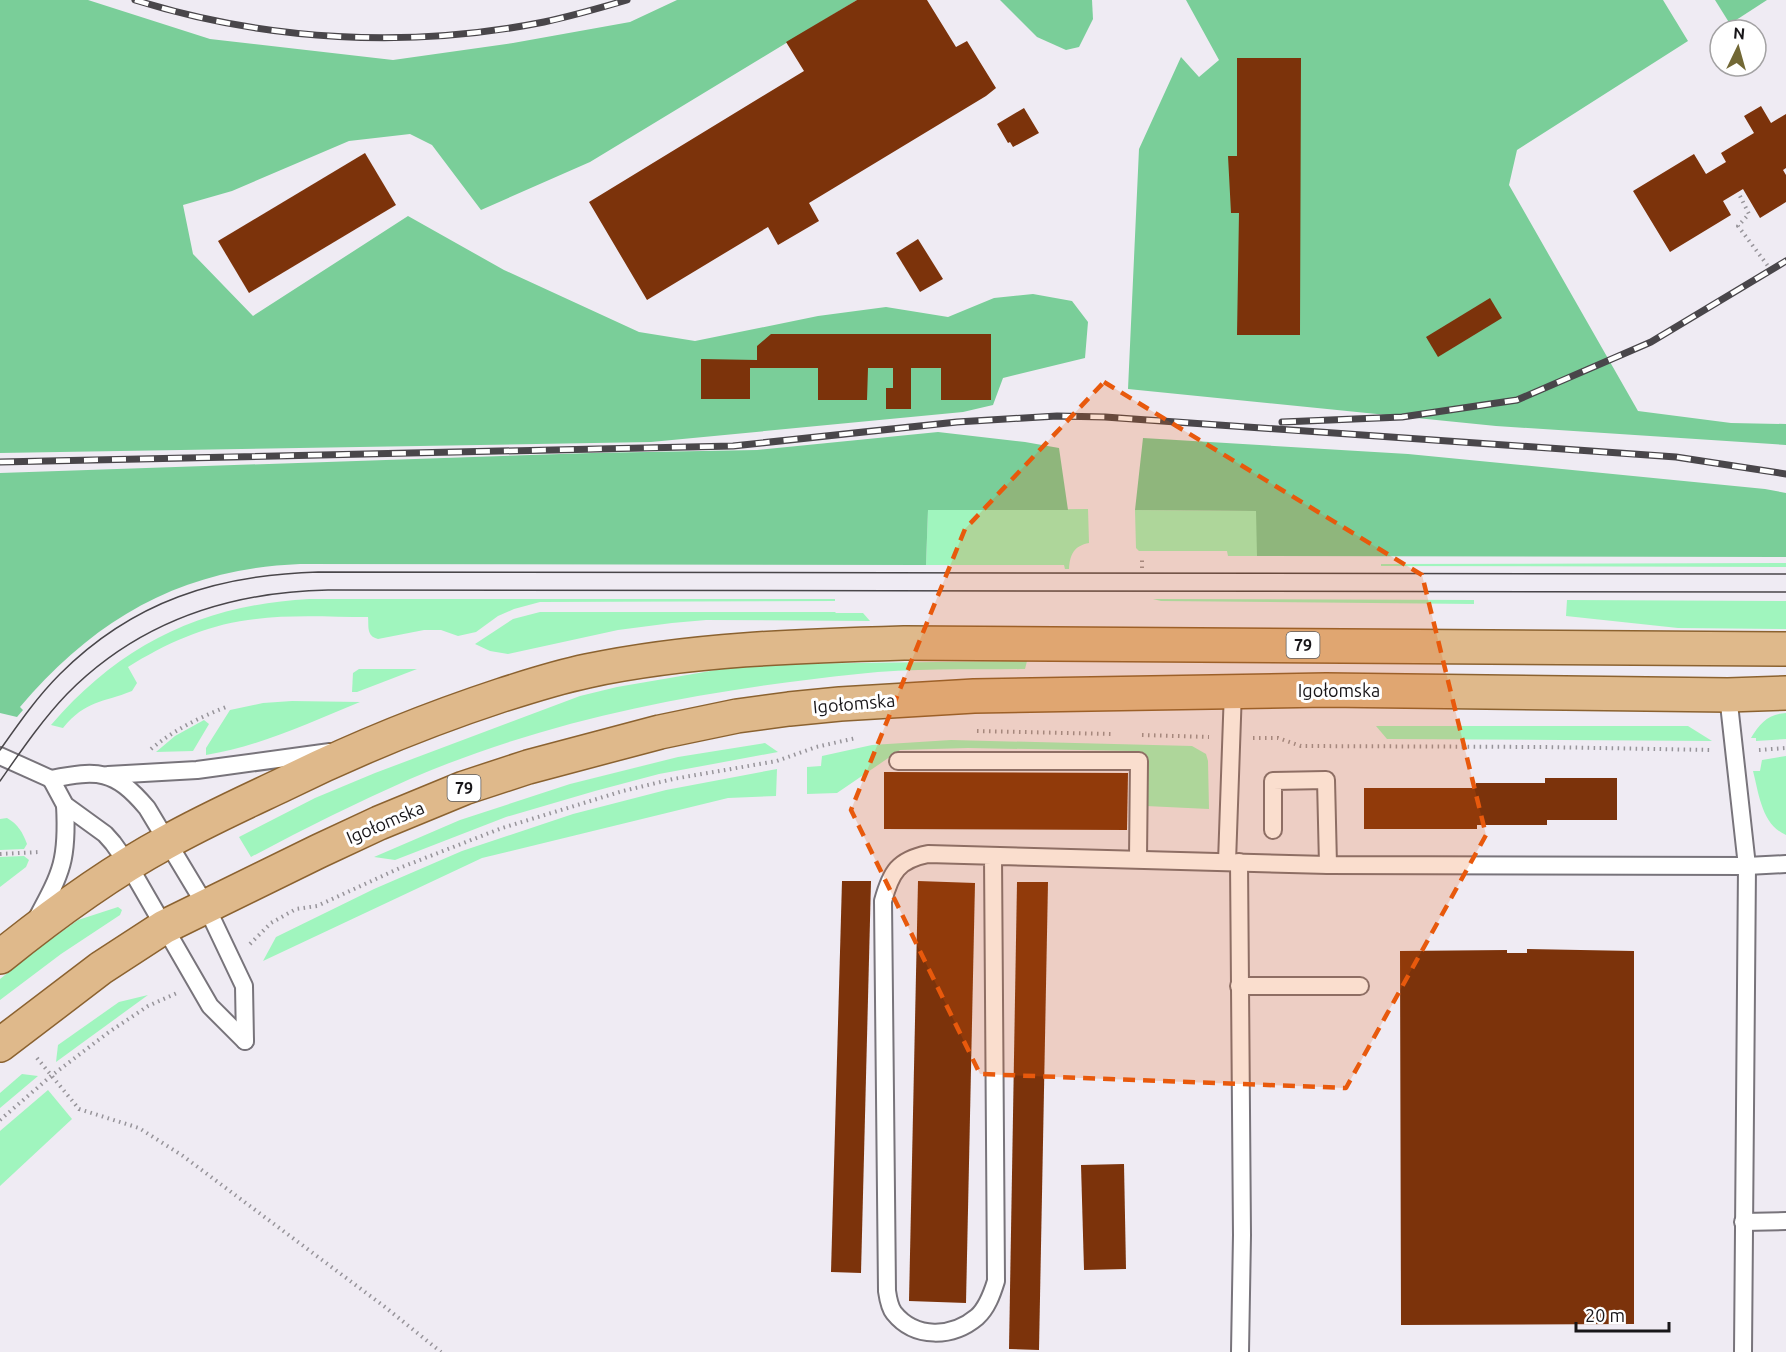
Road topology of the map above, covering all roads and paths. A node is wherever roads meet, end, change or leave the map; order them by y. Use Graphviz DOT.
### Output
graph roads {
  1 [pos="1740,196"];
  2 [pos="1771,270"];
  3 [pos="1142,559"];
  4 [pos="1142,568"];
  5 [pos="1786,649"];
  6 [pos="1233,690"];
  7 [pos="1786,693"];
  8 [pos="1728,695"];
  9 [pos="226,708"];
  10 [pos="966,730"];
  11 [pos="1118,734"];
  12 [pos="1141,735"];
  13 [pos="1210,737"];
  14 [pos="857,738"];
  15 [pos="1249,738"];
  16 [pos="361,748"];
  17 [pos="1786,748"];
  18 [pos="149,750"];
  19 [pos="1718,750"];
  20 [pos="1756,750"];
  21 [pos="0,756"];
  22 [pos="898,760"];
  23 [pos="104,775"];
  24 [pos="51,779"];
  25 [pos="65,806"];
  26 [pos="1273,830"];
  27 [pos="167,842"];
  28 [pos="47,852"];
  29 [pos="0,854"];
  30 [pos="993,856"];
  31 [pos="1138,860"];
  32 [pos="1233,862"];
  33 [pos="128,864"];
  34 [pos="1786,864"];
  35 [pos="1328,865"];
  36 [pos="1747,867"];
  37 [pos="206,906"];
  38 [pos="164,927"];
  39 [pos="29,933"];
  40 [pos="246,948"];
  41 [pos="0,957"];
  42 [pos="1239,986"];
  43 [pos="1360,986"];
  44 [pos="171,997"];
  45 [pos="8,1038"];
  46 [pos="51,1076"];
  47 [pos="0,1120"];
  48 [pos="1786,1221"];
  49 [pos="1743,1222"];
  50 [pos="441,1352"];
  51 [pos="1240,1352"];
  52 [pos="1743,1352"];
  1 -- 2 [label="path"];
  3 -- 4 [label="path"];
  5 -- 16 [label="main road, 79"];
  6 -- 8 [label="main road, Igołomska / 79"];
  6 -- 32 [label="lane"];
  6 -- 37 [label="main road, Igołomska / 79"];
  7 -- 8 [label="main road, Igołomska / 79"];
  8 -- 36 [label="lane"];
  9 -- 18 [label="path"];
  10 -- 11 [label="path"];
  12 -- 13 [label="path"];
  14 -- 40 [label="path"];
  15 -- 19 [label="path"];
  16 -- 23 [label="lane"];
  16 -- 27 [label="main road, 79"];
  17 -- 20 [label="path"];
  21 -- 24 [label="lane"];
  22 -- 31 [label="lane"];
  23 -- 24 [label="lane"];
  23 -- 27 [label="lane"];
  24 -- 25 [label="lane"];
  25 -- 33 [label="lane"];
  25 -- 39 [label="lane"];
  26 -- 35 [label="lane"];
  27 -- 33 [label="main road, 79"];
  27 -- 37 [label="lane"];
  28 -- 29 [label="path"];
  30 -- 30 [label="lane"];
  30 -- 31 [label="lane"];
  31 -- 32 [label="lane"];
  32 -- 35 [label="lane"];
  32 -- 42 [label="lane"];
  33 -- 38 [label="lane"];
  33 -- 39 [label="main road, 79"];
  34 -- 36 [label="lane"];
  35 -- 36 [label="lane"];
  36 -- 49 [label="lane"];
  37 -- 38 [label="main road, Igołomska / 79"];
  37 -- 38 [label="lane"];
  38 -- 45 [label="main road, Igołomska / 79"];
  39 -- 41 [label="main road, 79"];
  42 -- 43 [label="lane"];
  42 -- 51 [label="lane"];
  44 -- 46 [label="path"];
  45 -- 46 [label="path"];
  46 -- 47 [label="path"];
  46 -- 50 [label="path"];
  48 -- 49 [label="lane"];
  49 -- 52 [label="lane"];
}
